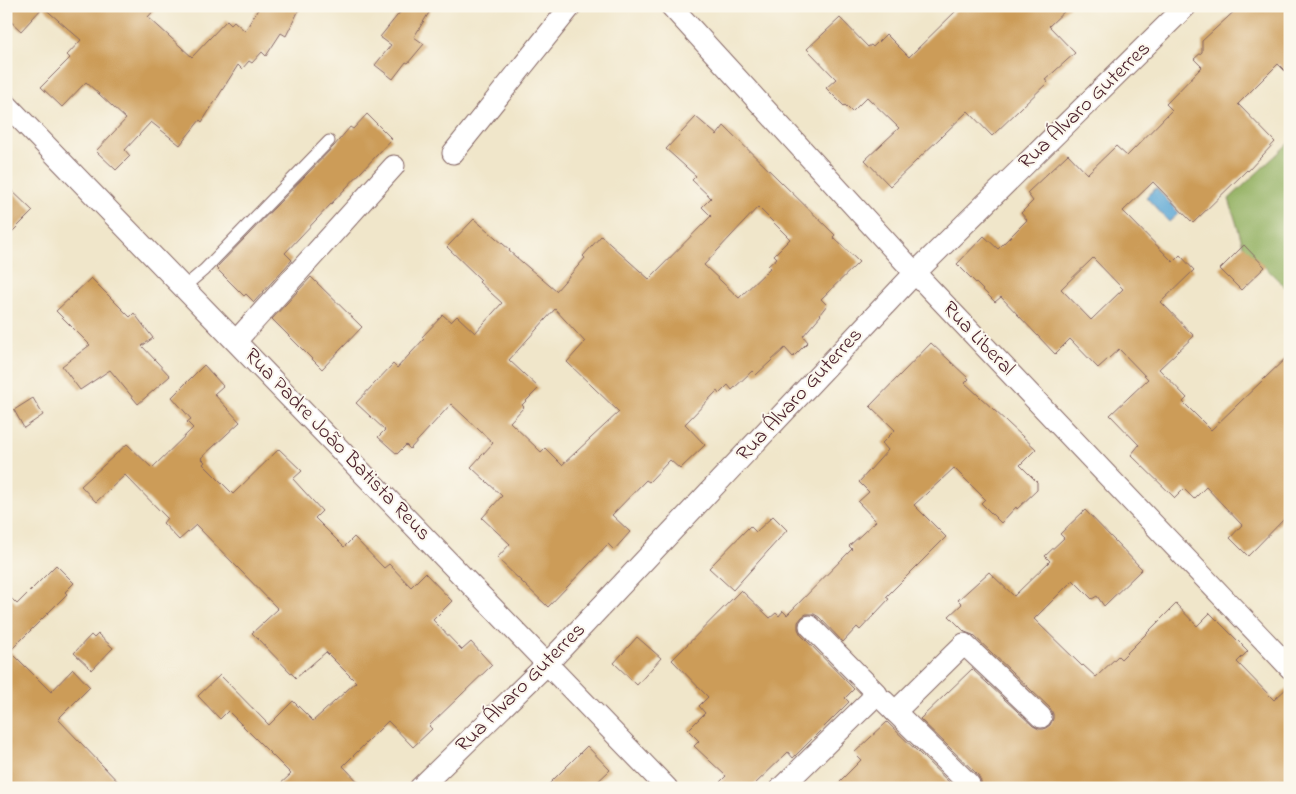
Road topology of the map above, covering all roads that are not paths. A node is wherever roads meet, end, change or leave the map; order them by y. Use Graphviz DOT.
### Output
graph roads {
  1 [pos="571,6"];
  2 [pos="671,6"];
  3 [pos="1186,6"];
  4 [pos="6,104"];
  5 [pos="329,141"];
  6 [pos="453,153"];
  7 [pos="394,166"];
  8 [pos="914,273"];
  9 [pos="184,287"];
  10 [pos="236,341"];
  11 [pos="810,626"];
  12 [pos="548,663"];
  13 [pos="1290,668"];
  14 [pos="877,694"];
  15 [pos="895,712"];
  16 [pos="1041,717"];
  17 [pos="969,784"];
  18 [pos="420,788"];
  19 [pos="667,788"];
  20 [pos="781,788"];
  1 -- 6 [label="street"];
  2 -- 8 [label="street, Rua Liberal"];
  3 -- 8 [label="street, Rua Álvaro Guterres"];
  4 -- 9 [label="street, Rua Padre João Batista Reus"];
  5 -- 9 [label="lane"];
  7 -- 10 [label="street"];
  8 -- 12 [label="street, Rua Álvaro Guterres"];
  8 -- 13 [label="street, Rua Liberal"];
  9 -- 10 [label="street, Rua Padre João Batista Reus"];
  10 -- 12 [label="street, Rua Padre João Batista Reus"];
  11 -- 14 [label="street"];
  12 -- 18 [label="street, Rua Álvaro Guterres"];
  12 -- 19 [label="street, Rua Padre João Batista Reus"];
  14 -- 15 [label="street"];
  14 -- 20 [label="street"];
  15 -- 16 [label="street"];
  15 -- 17 [label="street"];
}
